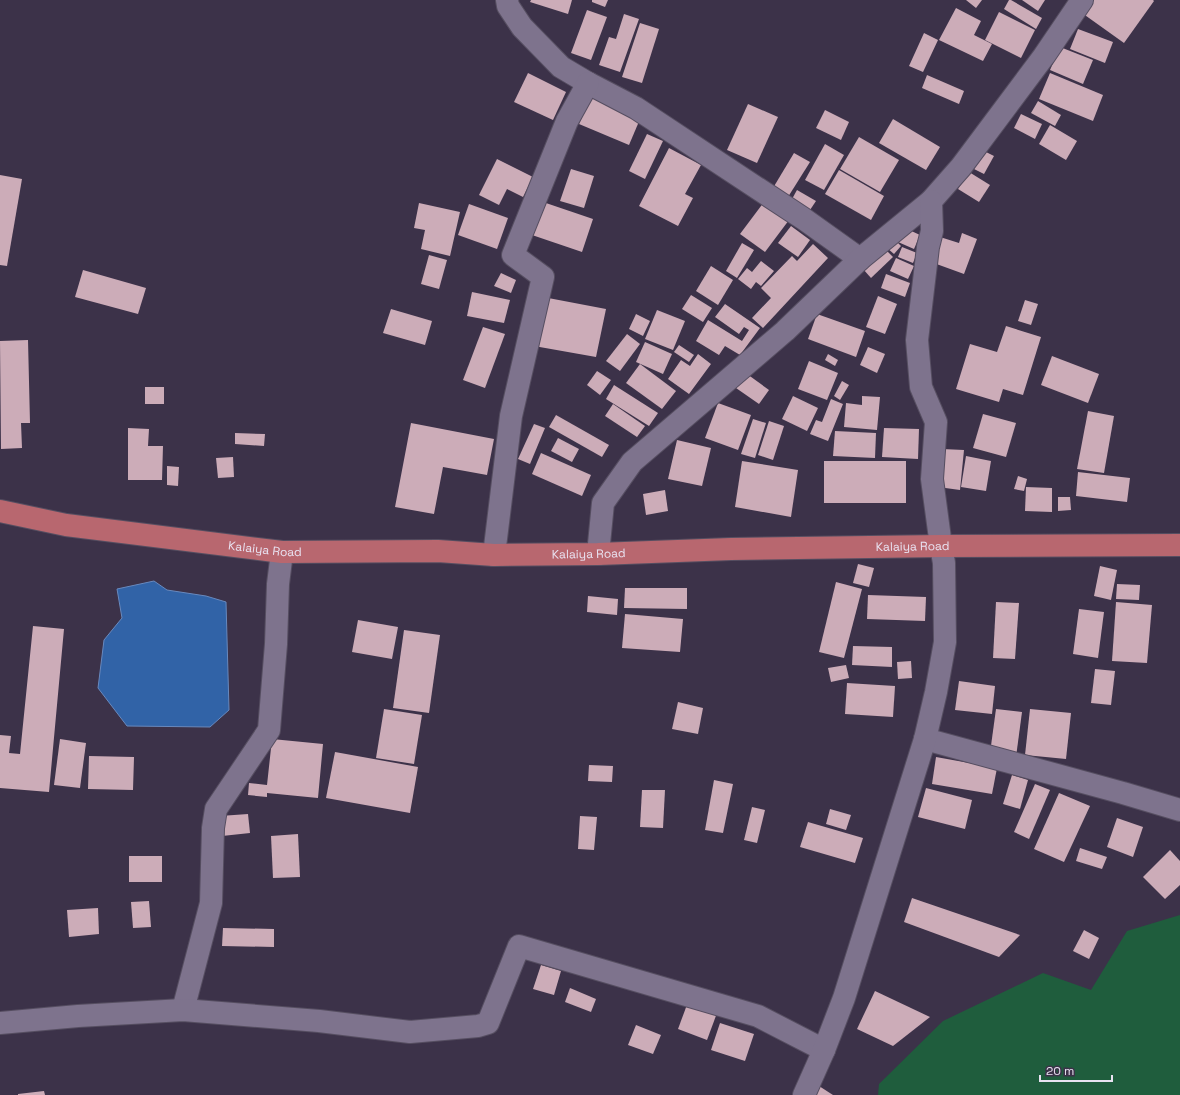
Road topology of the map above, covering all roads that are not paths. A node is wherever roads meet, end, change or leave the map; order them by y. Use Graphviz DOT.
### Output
graph roads {
  1 [pos="507,0"];
  2 [pos="1082,0"];
  3 [pos="588,83"];
  4 [pos="931,201"];
  5 [pos="860,258"];
  6 [pos="0,511"];
  7 [pos="1180,545"];
  8 [pos="940,546"];
  9 [pos="282,552"];
  10 [pos="598,554"];
  11 [pos="494,555"];
  12 [pos="925,739"];
  13 [pos="1180,810"];
  14 [pos="183,1010"];
  15 [pos="0,1023"];
  16 [pos="824,1050"];
  17 [pos="804,1095"];
  1 -- 3 [label="street"];
  2 -- 4 [label="street"];
  3 -- 5 [label="street"];
  3 -- 11 [label="street"];
  4 -- 5 [label="street"];
  4 -- 8 [label="street"];
  5 -- 10 [label="street"];
  6 -- 9 [label="main road, Kalaiya Road"];
  7 -- 8 [label="main road, Kalaiya Road"];
  8 -- 10 [label="main road, Kalaiya Road"];
  8 -- 12 [label="street"];
  9 -- 11 [label="main road, Kalaiya Road"];
  9 -- 14 [label="street"];
  10 -- 11 [label="main road, Kalaiya Road"];
  12 -- 13 [label="street"];
  12 -- 16 [label="street"];
  14 -- 15 [label="street"];
  14 -- 16 [label="street"];
  16 -- 17 [label="street"];
}
